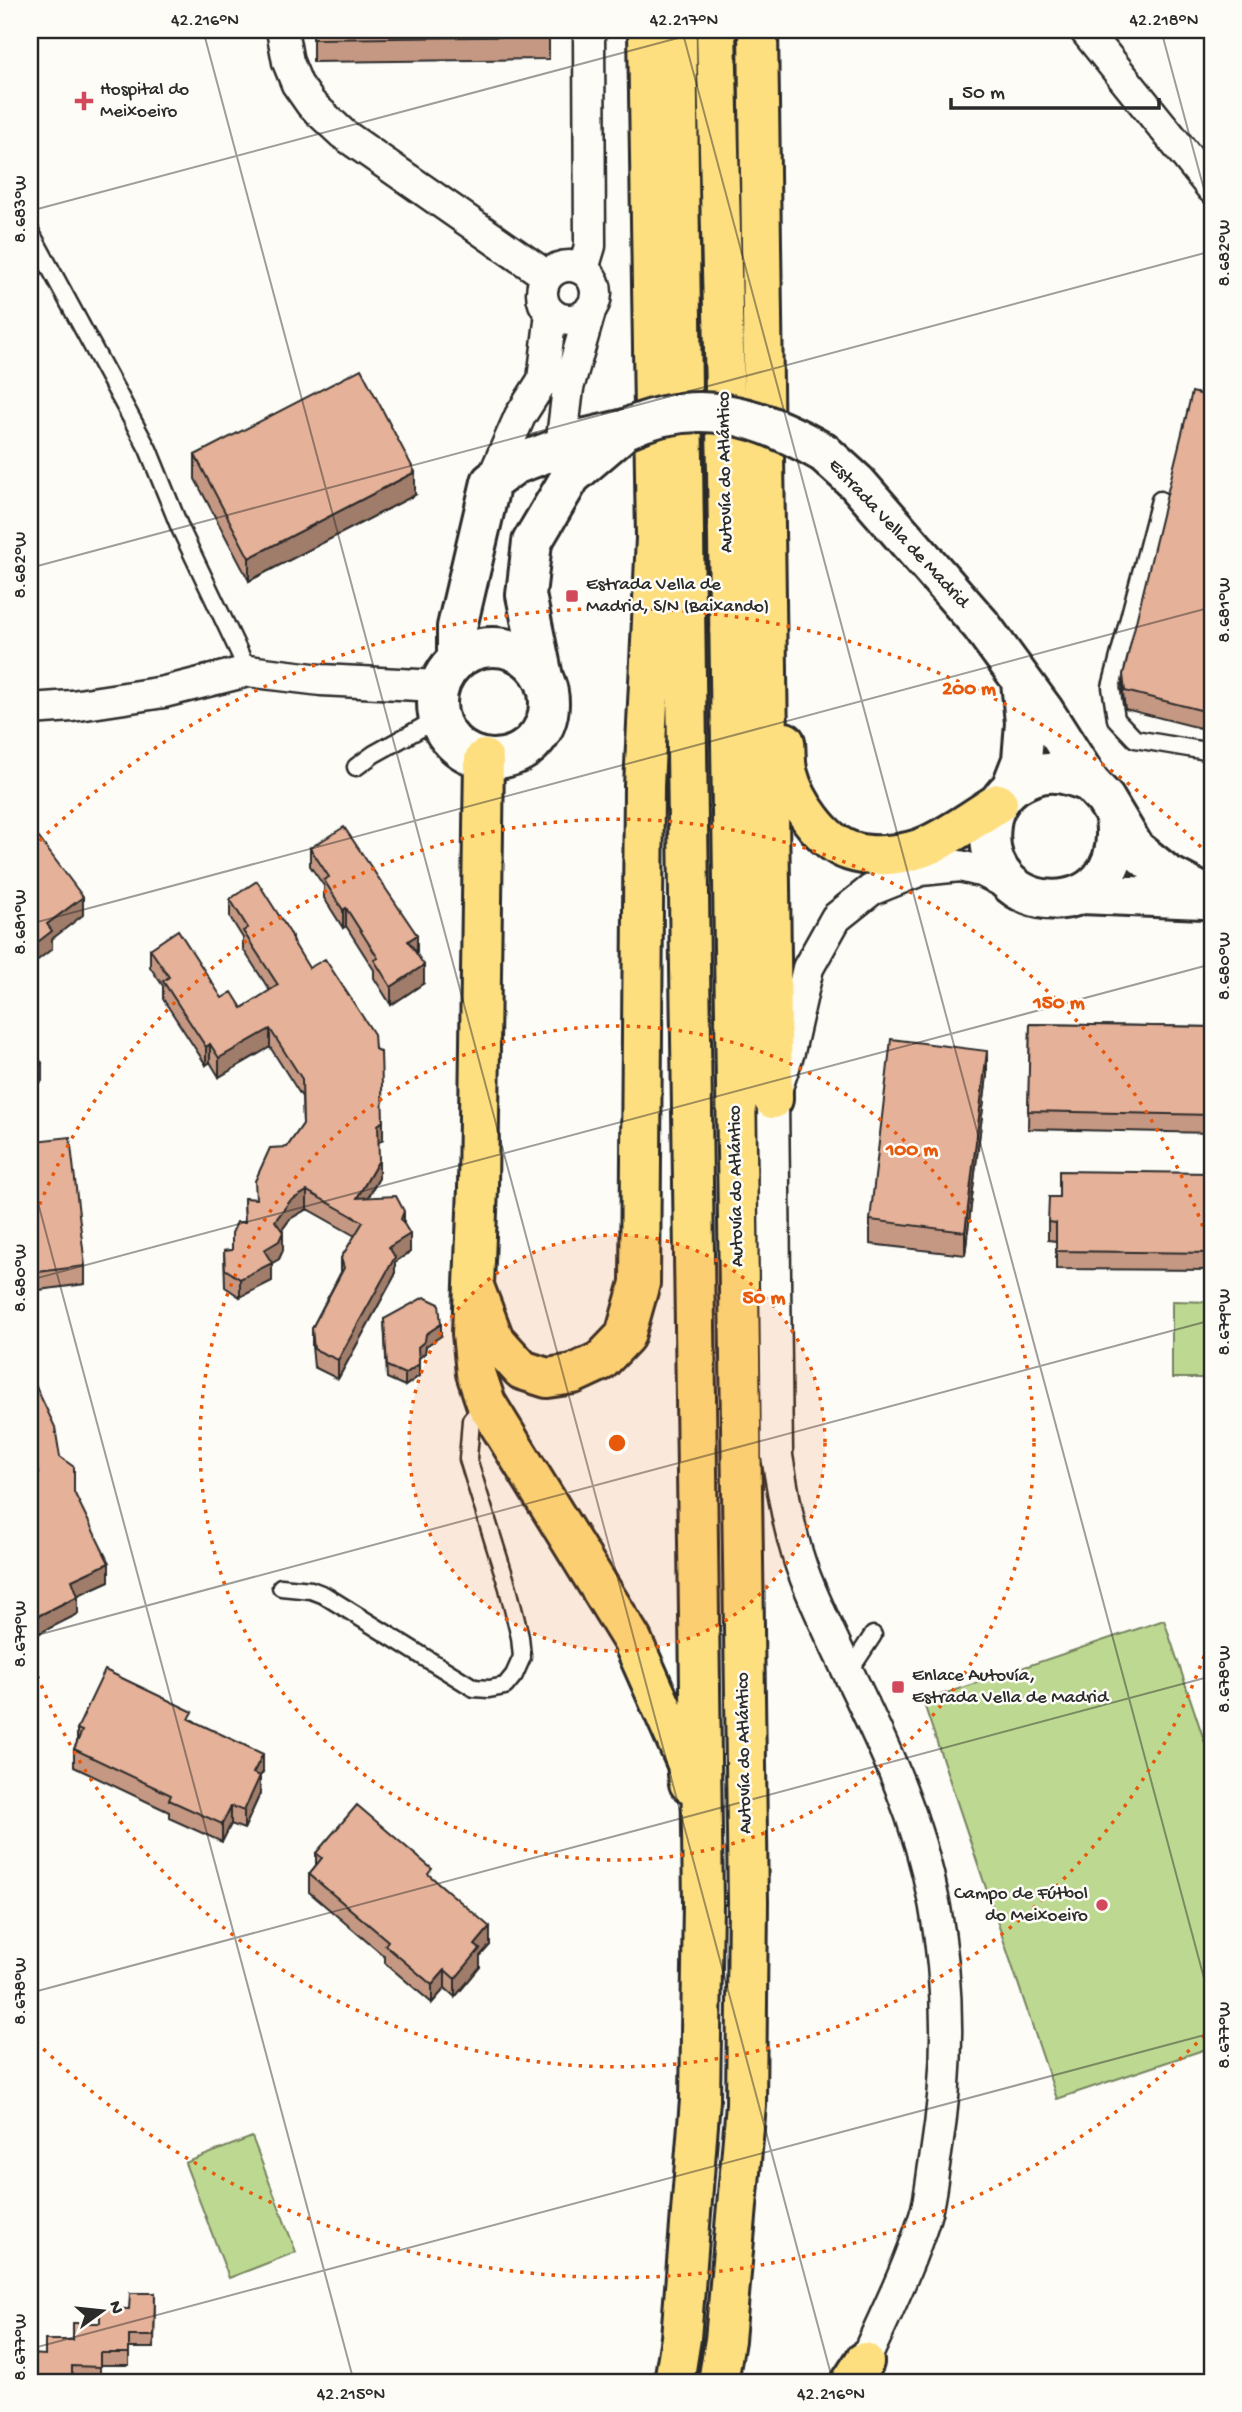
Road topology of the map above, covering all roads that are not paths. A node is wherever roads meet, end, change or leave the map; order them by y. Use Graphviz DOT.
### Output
graph roads {
  1 [pos="282,30"];
  2 [pos="589,30"];
  3 [pos="648,30"];
  4 [pos="677,30"];
  5 [pos="716,30"];
  6 [pos="758,30"];
  7 [pos="1085,30"];
  8 [pos="1212,188"];
  9 [pos="30,231"];
  10 [pos="583,269"];
  11 [pos="547,276"];
  12 [pos="591,308"];
  13 [pos="551,313"];
  14 [pos="626,429"];
  15 [pos="561,447"];
  16 [pos="491,482"];
  17 [pos="1160,500"];
  18 [pos="526,595"];
  19 [pos="766,641"];
  20 [pos="248,671"];
  21 [pos="543,677"];
  22 [pos="1021,681"];
  23 [pos="445,688"];
  24 [pos="30,709"];
  25 [pos="1212,752"];
  26 [pos="484,759"];
  27 [pos="356,767"];
  28 [pos="1090,783"];
  29 [pos="1004,795"];
  30 [pos="1115,819"];
  31 [pos="1014,887"];
  32 [pos="1081,894"];
  33 [pos="1212,899"];
  34 [pos="774,1099"];
  35 [pos="475,1289"];
  36 [pos="486,1403"];
  37 [pos="282,1587"];
  38 [pos="873,1635"];
  39 [pos="848,1673"];
  40 [pos="703,1903"];
  41 [pos="857,2375"];
  42 [pos="674,2382"];
  43 [pos="718,2382"];
  1 -- 11 [label="street"];
  2 -- 10 [label="street"];
  3 -- 35 [label="highway"];
  4 -- 40 [label="highway"];
  5 -- 43 [label="highway, Autovía do Atlántico"];
  6 -- 19 [label="highway"];
  7 -- 8 [label="street"];
  9 -- 20 [label="lane"];
  10 -- 11 [label="street"];
  10 -- 12 [label="street"];
  11 -- 13 [label="street"];
  12 -- 13 [label="street"];
  12 -- 15 [label="street"];
  13 -- 16 [label="street"];
  14 -- 15 [label="main road, Estrada Vella de Madrid"];
  14 -- 18 [label="main road, Estrada Vella de Madrid"];
  14 -- 22 [label="main road, Estrada Vella de Madrid, bridge"];
  15 -- 16 [label="main road, Estrada Vella de Madrid"];
  15 -- 18 [label="main road, Estrada Vella de Madrid"];
  16 -- 23 [label="main road"];
  17 -- 25 [label="lane"];
  18 -- 21 [label="main road, Estrada Vella de Madrid"];
  19 -- 29 [label="highway"];
  19 -- 34 [label="highway"];
  20 -- 23 [label="street"];
  20 -- 24 [label="street"];
  21 -- 23 [label="main road"];
  21 -- 26 [label="main road"];
  22 -- 28 [label="main road, Estrada Vella de Madrid"];
  22 -- 29 [label="main road"];
  23 -- 26 [label="main road"];
  23 -- 27 [label="lane"];
  26 -- 35 [label="highway"];
  28 -- 29 [label="main road"];
  28 -- 30 [label="main road, Estrada Vella de Madrid"];
  29 -- 31 [label="main road"];
  30 -- 32 [label="main road"];
  30 -- 33 [label="main road, Estrada Vella de Madrid"];
  31 -- 32 [label="main road, Estrada Vella de Madrid"];
  31 -- 34 [label="street"];
  32 -- 33 [label="main road, Estrada Vella de Madrid"];
  34 -- 39 [label="street"];
  35 -- 36 [label="highway"];
  36 -- 37 [label="lane"];
  36 -- 40 [label="highway"];
  38 -- 39 [label="lane"];
  39 -- 41 [label="street"];
  40 -- 42 [label="highway"];
}
